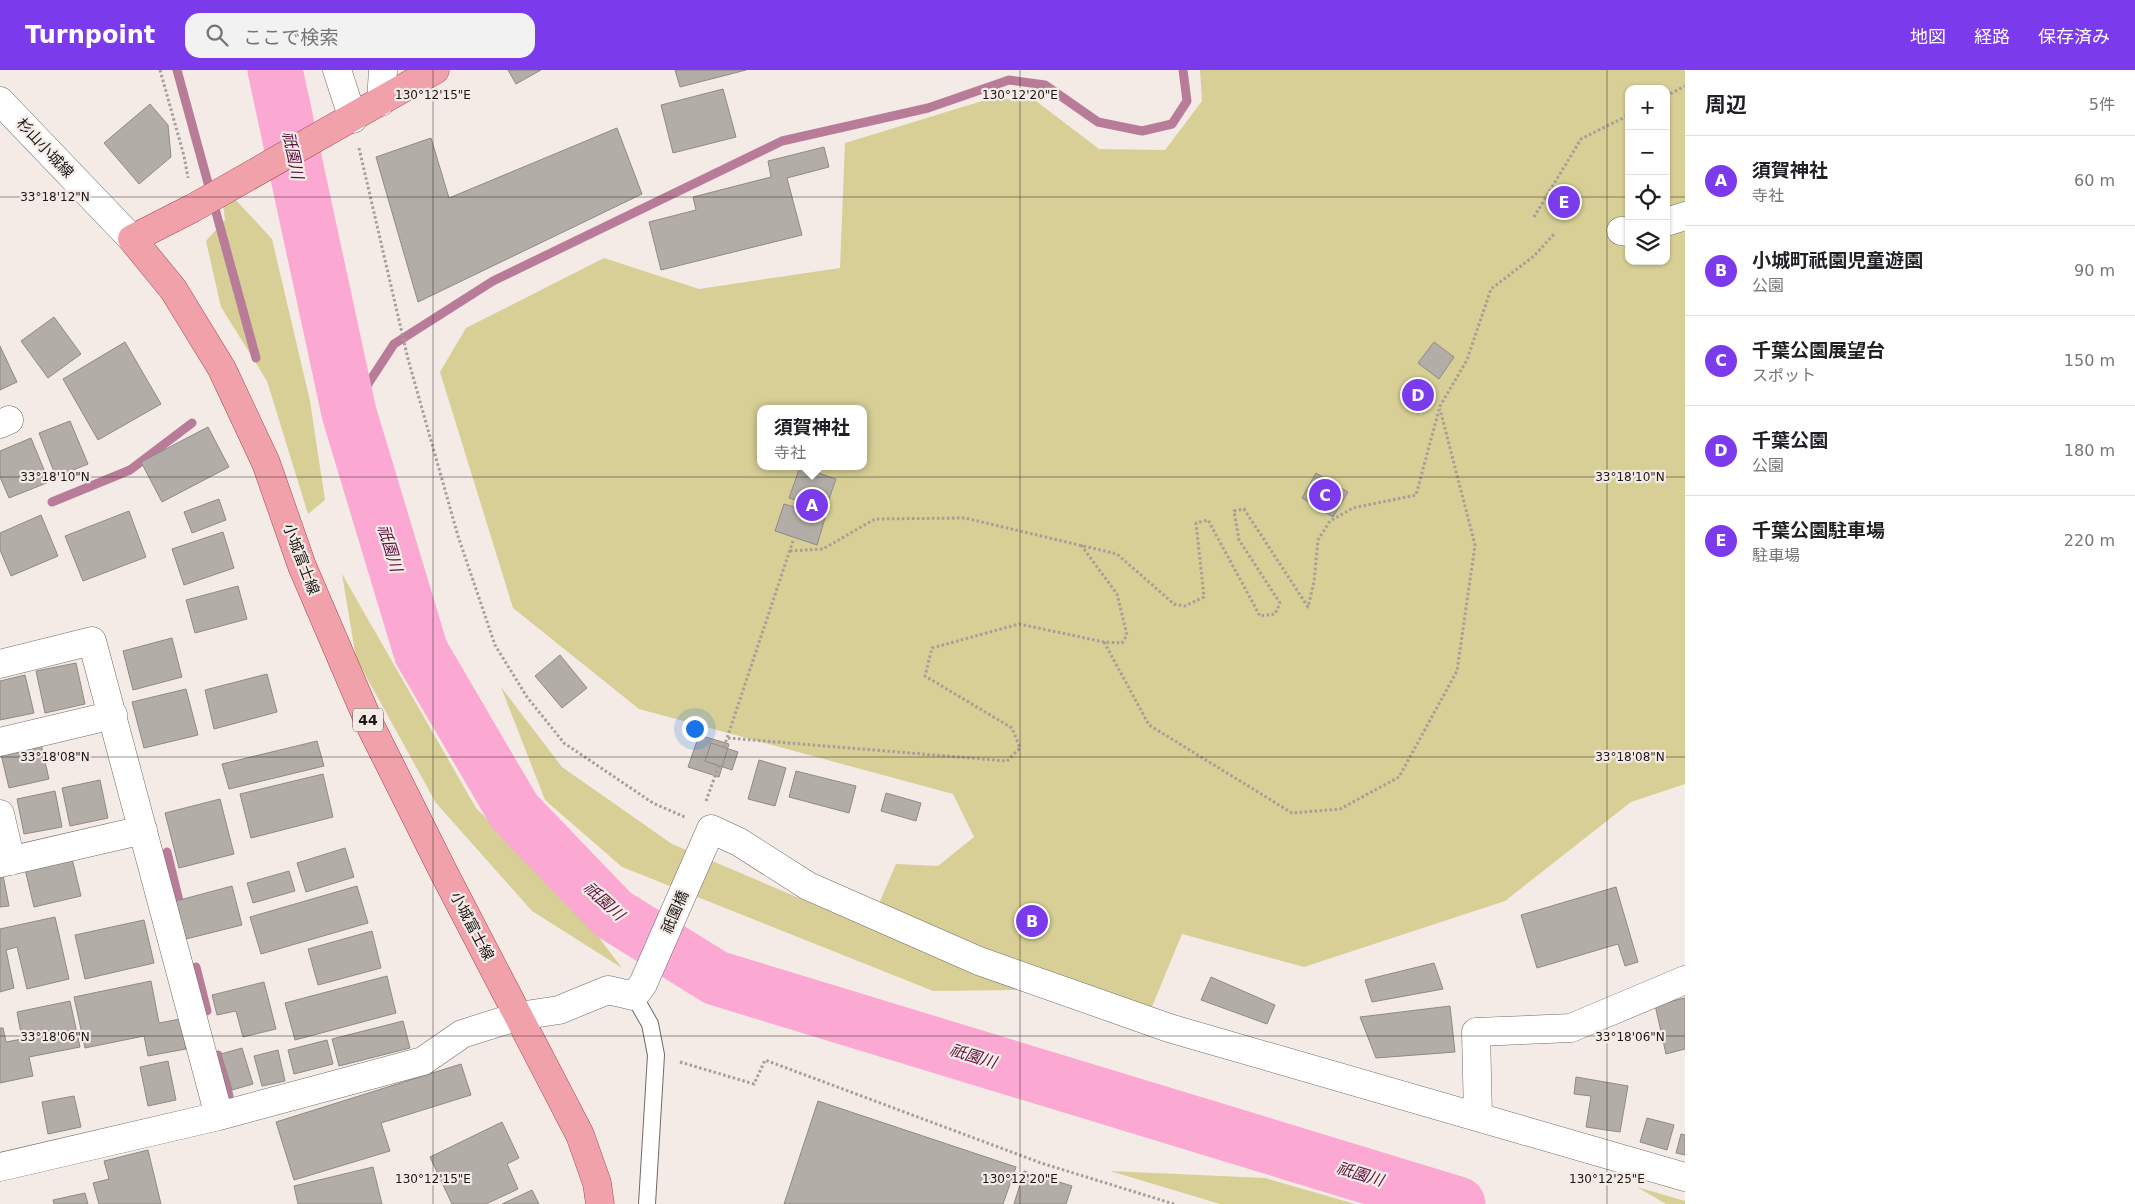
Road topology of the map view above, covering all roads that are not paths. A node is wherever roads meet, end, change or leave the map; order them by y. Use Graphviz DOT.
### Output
graph roads {
  1 [pos="337,70"];
  2 [pos="383,70"];
  3 [pos="435,70"];
  4 [pos="0,101"];
  5 [pos="382,102"];
  6 [pos="353,119"];
  7 [pos="1685,216"];
  8 [pos="1670,221"];
  9 [pos="132,239"];
  10 [pos="0,664"];
  11 [pos="112,715"];
  12 [pos="0,742"];
  13 [pos="0,814"];
  14 [pos="143,830"];
  15 [pos="5,862"];
  16 [pos="1685,980"];
  17 [pos="639,990"];
  18 [pos="519,1016"];
  19 [pos="219,1116"];
  20 [pos="1478,1117"];
  21 [pos="0,1167"];
  22 [pos="1685,1177"];
  23 [pos="600,1204"];
  24 [pos="647,1204"];
  1 -- 6 [label="street"];
  2 -- 5 [label="street"];
  3 -- 5 [label="main road"];
  4 -- 9 [label="street, 杉山小城線"];
  5 -- 6 [label="main road"];
  6 -- 9 [label="main road"];
  7 -- 8 [label="street"];
  9 -- 18 [label="main road, 小城富士線 / 44"];
  10 -- 11 [label="street"];
  11 -- 12 [label="street"];
  11 -- 14 [label="street"];
  13 -- 15 [label="street"];
  14 -- 15 [label="street"];
  14 -- 19 [label="street"];
  16 -- 20 [label="street"];
  17 -- 18 [label="street"];
  17 -- 20 [label="street, 祇園橋"];
  17 -- 24 [label="lane"];
  18 -- 19 [label="street"];
  18 -- 23 [label="main road, 小城富士線 / 44"];
  19 -- 21 [label="street"];
  20 -- 22 [label="street"];
}
